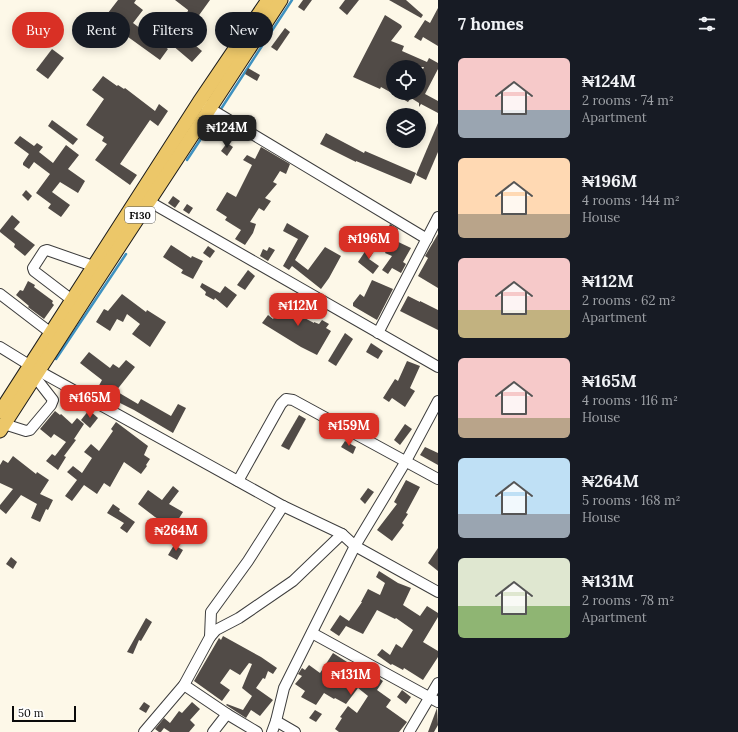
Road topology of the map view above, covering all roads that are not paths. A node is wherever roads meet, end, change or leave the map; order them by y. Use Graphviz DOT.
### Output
graph roads {
  1 [pos="268,0"];
  2 [pos="281,0"];
  3 [pos="211,109"];
  4 [pos="144,198"];
  5 [pos="438,217"];
  6 [pos="427,239"];
  7 [pos="93,266"];
  8 [pos="0,294"];
  9 [pos="72,300"];
  10 [pos="51,333"];
  11 [pos="378,333"];
  12 [pos="0,347"];
  13 [pos="438,367"];
  14 [pos="35,371"];
  15 [pos="438,401"];
  16 [pos="1,422"];
  17 [pos="406,461"];
  18 [pos="438,478"];
  19 [pos="238,481"];
  20 [pos="283,506"];
  21 [pos="342,534"];
  22 [pos="355,546"];
  23 [pos="438,592"];
  24 [pos="312,633"];
  25 [pos="210,637"];
  26 [pos="438,683"];
  27 [pos="184,685"];
  28 [pos="434,700"];
  29 [pos="227,714"];
  30 [pos="276,721"];
  31 [pos="144,732"];
  32 [pos="213,732"];
  33 [pos="257,732"];
  34 [pos="272,732"];
  35 [pos="295,732"];
  36 [pos="409,732"];
  1 -- 3 [label="main road, F130"];
  2 -- 3 [label="main road, F130"];
  3 -- 4 [label="main road, F130"];
  3 -- 6 [label="street"];
  4 -- 7 [label="main road, F130"];
  4 -- 11 [label="street"];
  4 -- 14 [label="main road, F130"];
  5 -- 6 [label="street"];
  6 -- 11 [label="street"];
  7 -- 9 [label="main road, F130"];
  7 -- 9 [label="street"];
  8 -- 10 [label="street"];
  9 -- 10 [label="main road, F130"];
  10 -- 14 [label="main road, F130"];
  11 -- 13 [label="street"];
  12 -- 14 [label="street"];
  14 -- 16 [label="main road, F130"];
  14 -- 16 [label="street"];
  14 -- 19 [label="street"];
  15 -- 17 [label="street"];
  17 -- 18 [label="street"];
  17 -- 19 [label="street"];
  17 -- 22 [label="street"];
  19 -- 20 [label="street"];
  20 -- 21 [label="street"];
  20 -- 25 [label="street"];
  21 -- 22 [label="street"];
  21 -- 25 [label="street"];
  22 -- 23 [label="street"];
  22 -- 24 [label="street"];
  24 -- 28 [label="street"];
  24 -- 30 [label="street"];
  25 -- 27 [label="street"];
  26 -- 28 [label="street"];
  27 -- 29 [label="street"];
  27 -- 31 [label="street"];
  28 -- 36 [label="street"];
  29 -- 32 [label="street"];
  29 -- 33 [label="street"];
  30 -- 34 [label="street"];
  30 -- 35 [label="street"];
}
